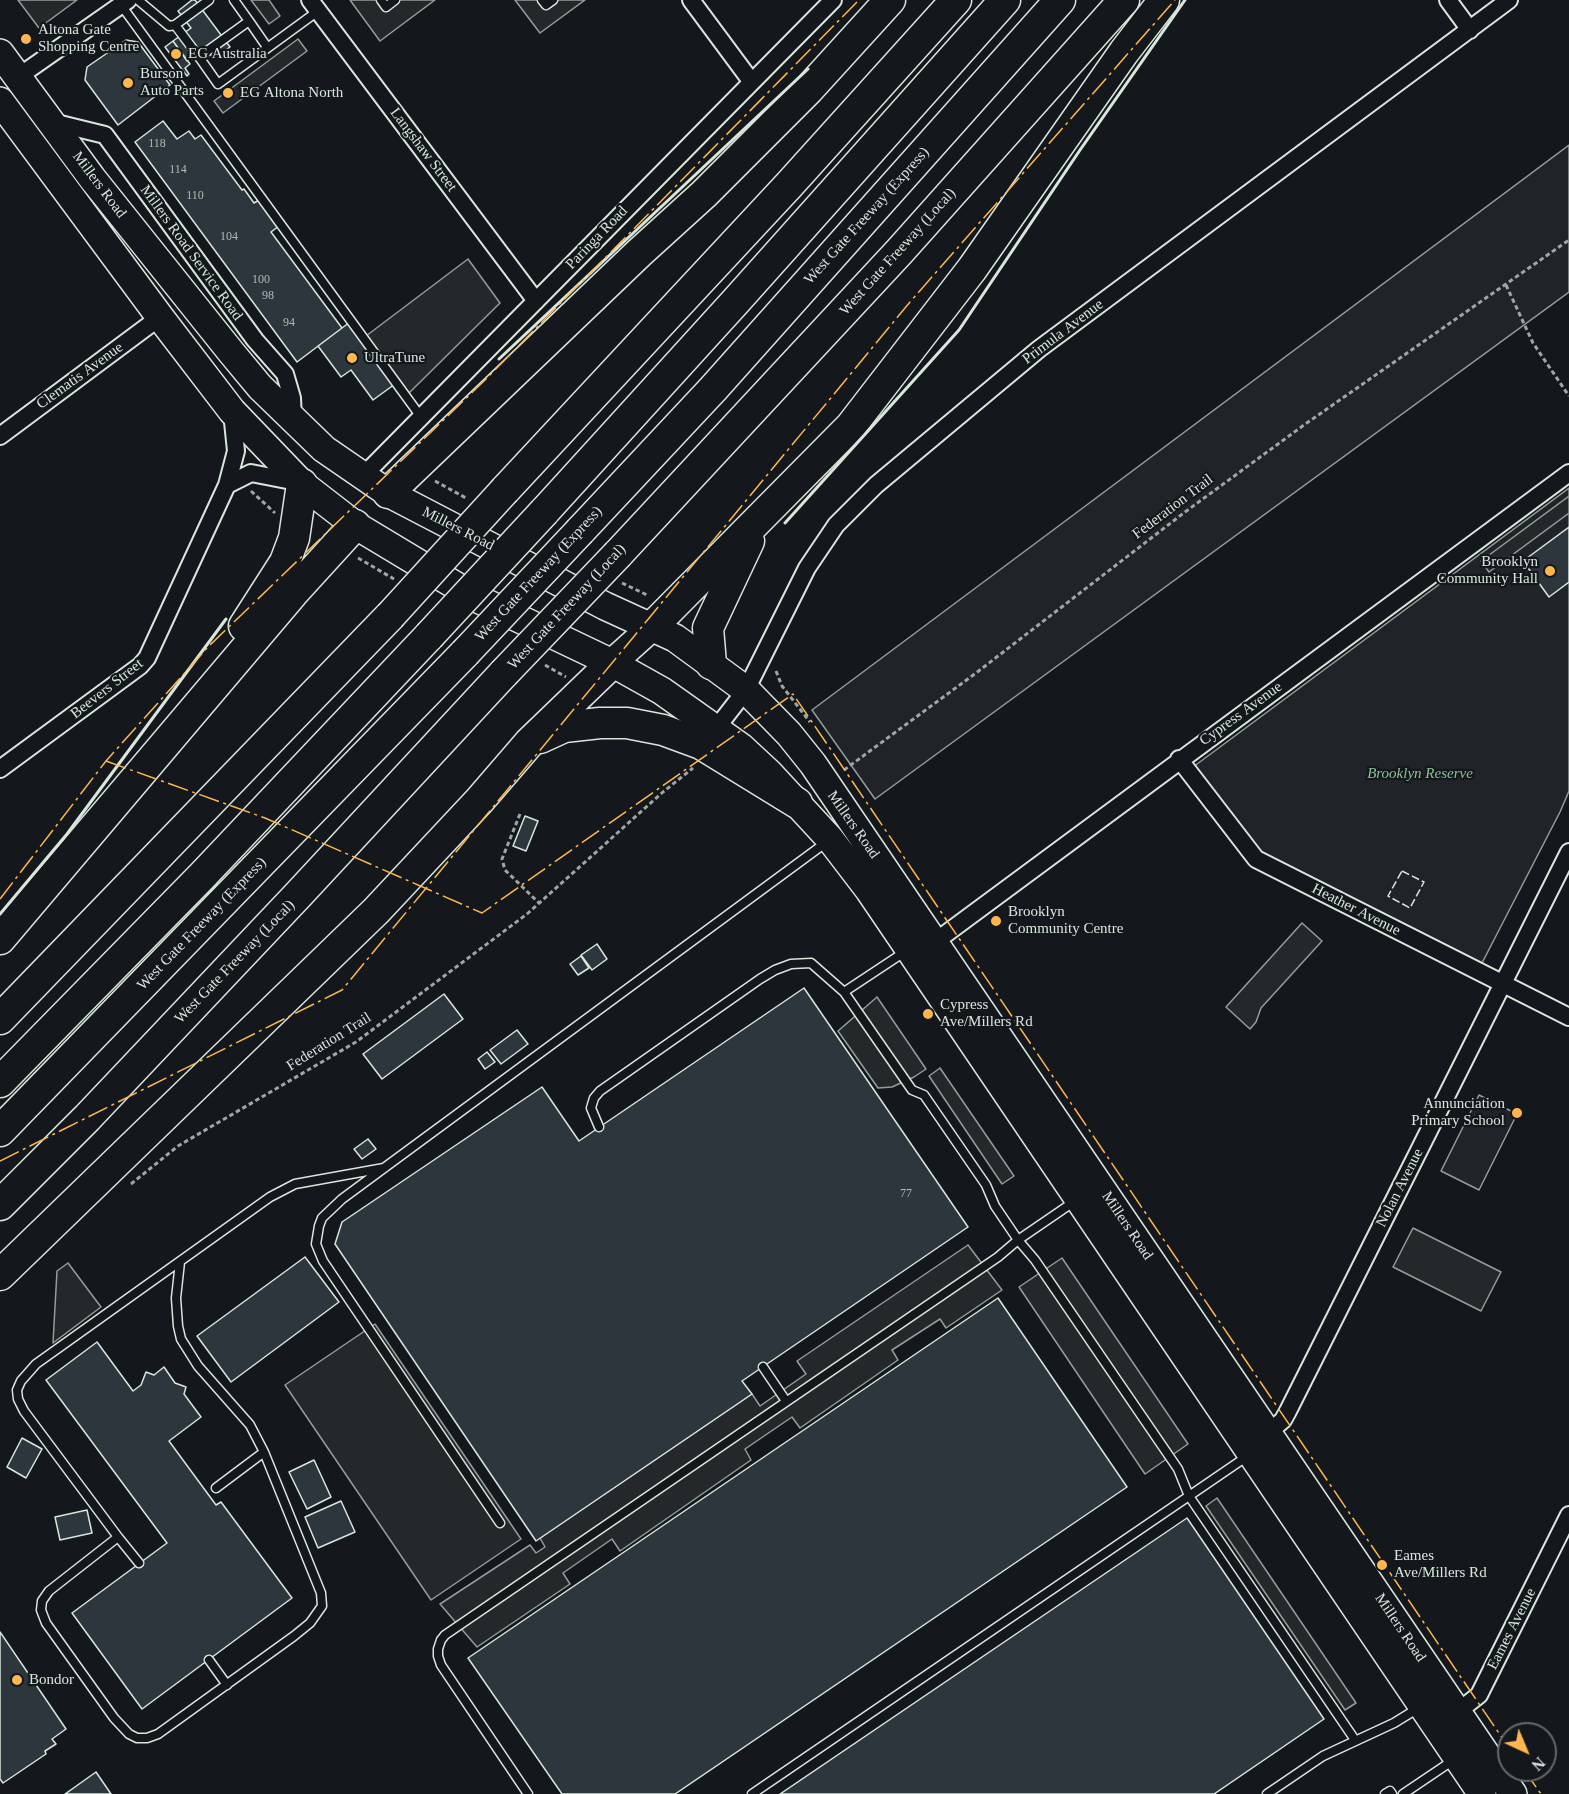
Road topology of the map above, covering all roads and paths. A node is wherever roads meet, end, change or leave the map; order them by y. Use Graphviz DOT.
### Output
graph roads {
  1 [pos="138,0"];
  2 [pos="209,0"];
  3 [pos="234,0"];
  4 [pos="381,0"];
  5 [pos="395,0"];
  6 [pos="542,0"];
  7 [pos="553,0"];
  8 [pos="691,0"];
  9 [pos="833,0"];
  10 [pos="890,0"];
  11 [pos="956,0"];
  12 [pos="1005,0"];
  13 [pos="1060,0"];
  14 [pos="1124,0"];
  15 [pos="1164,0"];
  16 [pos="1448,0"];
  17 [pos="1509,0"];
  18 [pos="125,2"];
  19 [pos="314,5"];
  20 [pos="249,21"];
  21 [pos="175,25"];
  22 [pos="1470,30"];
  23 [pos="267,47"];
  24 [pos="0,53"];
  25 [pos="199,57"];
  26 [pos="751,81"];
  27 [pos="9,82"];
  28 [pos="0,101"];
  29 [pos="52,122"];
  30 [pos="1569,240"];
  31 [pos="1506,285"];
  32 [pos="536,301"];
  33 [pos="159,317"];
  34 [pos="1569,396"];
  35 [pos="232,411"];
  36 [pos="422,418"];
  37 [pos="293,420"];
  38 [pos="0,435"];
  39 [pos="1569,473"];
  40 [pos="362,477"];
  41 [pos="227,484"];
  42 [pos="302,484"];
  43 [pos="388,493"];
  44 [pos="275,513"];
  45 [pos="760,519"];
  46 [pos="355,525"];
  47 [pos="652,627"];
  48 [pos="612,663"];
  49 [pos="711,664"];
  50 [pos="746,690"];
  51 [pos="709,736"];
  52 [pos="530,742"];
  53 [pos="1179,759"];
  54 [pos="0,769"];
  55 [pos="825,784"];
  56 [pos="663,792"];
  57 [pos="797,803"];
  58 [pos="520,814"];
  59 [pos="85,837"];
  60 [pos="830,839"];
  61 [pos="1569,852"];
  62 [pos="538,903"];
  63 [pos="0,939"];
  64 [pos="919,949"];
  65 [pos="1503,984"];
  66 [pos="844,992"];
  67 [pos="1569,1017"];
  68 [pos="0,1019"];
  69 [pos="0,1082"];
  70 [pos="599,1127"];
  71 [pos="0,1131"];
  72 [pos="384,1168"];
  73 [pos="126,1188"];
  74 [pos="1078,1199"];
  75 [pos="0,1204"];
  76 [pos="1018,1240"];
  77 [pos="180,1262"];
  78 [pos="0,1275"];
  79 [pos="763,1367"];
  80 [pos="786,1401"];
  81 [pos="1256,1445"];
  82 [pos="264,1452"];
  83 [pos="216,1488"];
  84 [pos="1189,1496"];
  85 [pos="1569,1515"];
  86 [pos="500,1523"];
  87 [pos="118,1537"];
  88 [pos="139,1563"];
  89 [pos="209,1660"];
  90 [pos="227,1684"];
  91 [pos="1439,1715"];
  92 [pos="1355,1740"];
  93 [pos="1457,1758"];
  94 [pos="528,1794"];
  95 [pos="752,1794"];
  96 [pos="1268,1794"];
  97 [pos="1385,1794"];
  98 [pos="1392,1794"];
  99 [pos="1403,1794"];
  100 [pos="1482,1794"];
  101 [pos="1514,1794"];
  1 -- 21 [label="lane"];
  2 -- 21 [label="lane"];
  3 -- 20 [label="lane"];
  4 -- 5 [label="lane"];
  6 -- 7 [label="lane"];
  8 -- 26 [label="street"];
  9 -- 26 [label="street, Paringa Road"];
  10 -- 43 [label="highway"];
  11 -- 68 [label="highway, bridge"];
  12 -- 69 [label="highway, bridge"];
  13 -- 71 [label="highway, West Gate Freeway (Express), bridge"];
  14 -- 75 [label="highway, West Gate Freeway (Local), bridge"];
  15 -- 45 [label="highway"];
  16 -- 22 [label="street"];
  17 -- 22 [label="street, Primula Avenue"];
  18 -- 27 [label="street"];
  18 -- 36 [label="lane"];
  19 -- 23 [label="lane"];
  19 -- 32 [label="street, Langshaw Street"];
  20 -- 23 [label="lane"];
  20 -- 25 [label="lane"];
  21 -- 25 [label="lane"];
  22 -- 50 [label="street, Primula Avenue"];
  23 -- 25 [label="lane"];
  24 -- 27 [label="main road, Millers Road"];
  26 -- 32 [label="street, Paringa Road"];
  27 -- 29 [label="main road, Millers Road"];
  28 -- 33 [label="main road, Millers Road"];
  29 -- 37 [label="main road, Millers Road"];
  29 -- 37 [label="street, Millers Road Service Road"];
  30 -- 31 [label="path, Federation Trail"];
  31 -- 34 [label="path"];
  31 -- 55 [label="path, Federation Trail"];
  32 -- 36 [label="street, Paringa Road"];
  33 -- 35 [label="main road, Millers Road"];
  33 -- 38 [label="street, Clematis Avenue"];
  35 -- 41 [label="street, Beevers Street"];
  35 -- 42 [label="main road, Millers Road"];
  36 -- 40 [label="street, Paringa Road"];
  37 -- 40 [label="main road, Millers Road"];
  39 -- 53 [label="street, Cypress Avenue"];
  40 -- 43 [label="main road, Millers Road"];
  41 -- 42 [label="street"];
  41 -- 44 [label="path"];
  41 -- 54 [label="street, Beevers Street"];
  42 -- 46 [label="main road, Millers Road"];
  42 -- 59 [label="highway"];
  43 -- 46 [label="main road"];
  43 -- 47 [label="main road, Millers Road"];
  45 -- 47 [label="highway"];
  45 -- 49 [label="highway"];
  46 -- 48 [label="main road, Millers Road"];
  46 -- 59 [label="highway"];
  47 -- 48 [label="main road"];
  47 -- 49 [label="main road, Millers Road"];
  48 -- 51 [label="main road, Millers Road"];
  48 -- 52 [label="highway"];
  49 -- 50 [label="main road, Millers Road"];
  50 -- 51 [label="street, Primula Avenue"];
  50 -- 55 [label="main road, Millers Road"];
  51 -- 52 [label="highway"];
  51 -- 57 [label="highway"];
  52 -- 78 [label="highway"];
  53 -- 64 [label="street, Cypress Avenue"];
  53 -- 65 [label="street, Heather Avenue"];
  55 -- 64 [label="main road, Millers Road"];
  56 -- 62 [label="path, Federation Trail"];
  57 -- 60 [label="main road, Millers Road"];
  58 -- 62 [label="path"];
  59 -- 63 [label="highway"];
  60 -- 64 [label="main road, Millers Road"];
  60 -- 72 [label="lane"];
  61 -- 65 [label="street, Nolan Avenue"];
  62 -- 73 [label="path, Federation Trail"];
  64 -- 66 [label="lane"];
  64 -- 74 [label="main road, Millers Road"];
  64 -- 81 [label="main road, Millers Road"];
  65 -- 67 [label="street, Heather Avenue"];
  65 -- 81 [label="street, Nolan Avenue"];
  66 -- 70 [label="lane"];
  66 -- 76 [label="lane"];
  72 -- 77 [label="lane"];
  72 -- 86 [label="lane"];
  74 -- 76 [label="lane"];
  74 -- 81 [label="main road, Millers Road"];
  76 -- 80 [label="lane"];
  76 -- 84 [label="lane"];
  77 -- 82 [label="lane"];
  77 -- 87 [label="lane"];
  79 -- 80 [label="lane"];
  80 -- 94 [label="lane"];
  81 -- 84 [label="lane"];
  81 -- 91 [label="main road, Millers Road"];
  81 -- 91 [label="main road, Millers Road"];
  82 -- 83 [label="lane"];
  82 -- 90 [label="lane"];
  84 -- 92 [label="lane"];
  84 -- 95 [label="lane"];
  85 -- 91 [label="street, Eames Avenue"];
  87 -- 88 [label="lane"];
  87 -- 90 [label="lane"];
  89 -- 90 [label="lane"];
  91 -- 92 [label="lane"];
  91 -- 93 [label="main road, Millers Road"];
  91 -- 101 [label="main road, Millers Road"];
  92 -- 96 [label="lane"];
  93 -- 99 [label="lane"];
  93 -- 100 [label="main road, Millers Road"];
  97 -- 98 [label="lane"];
}
